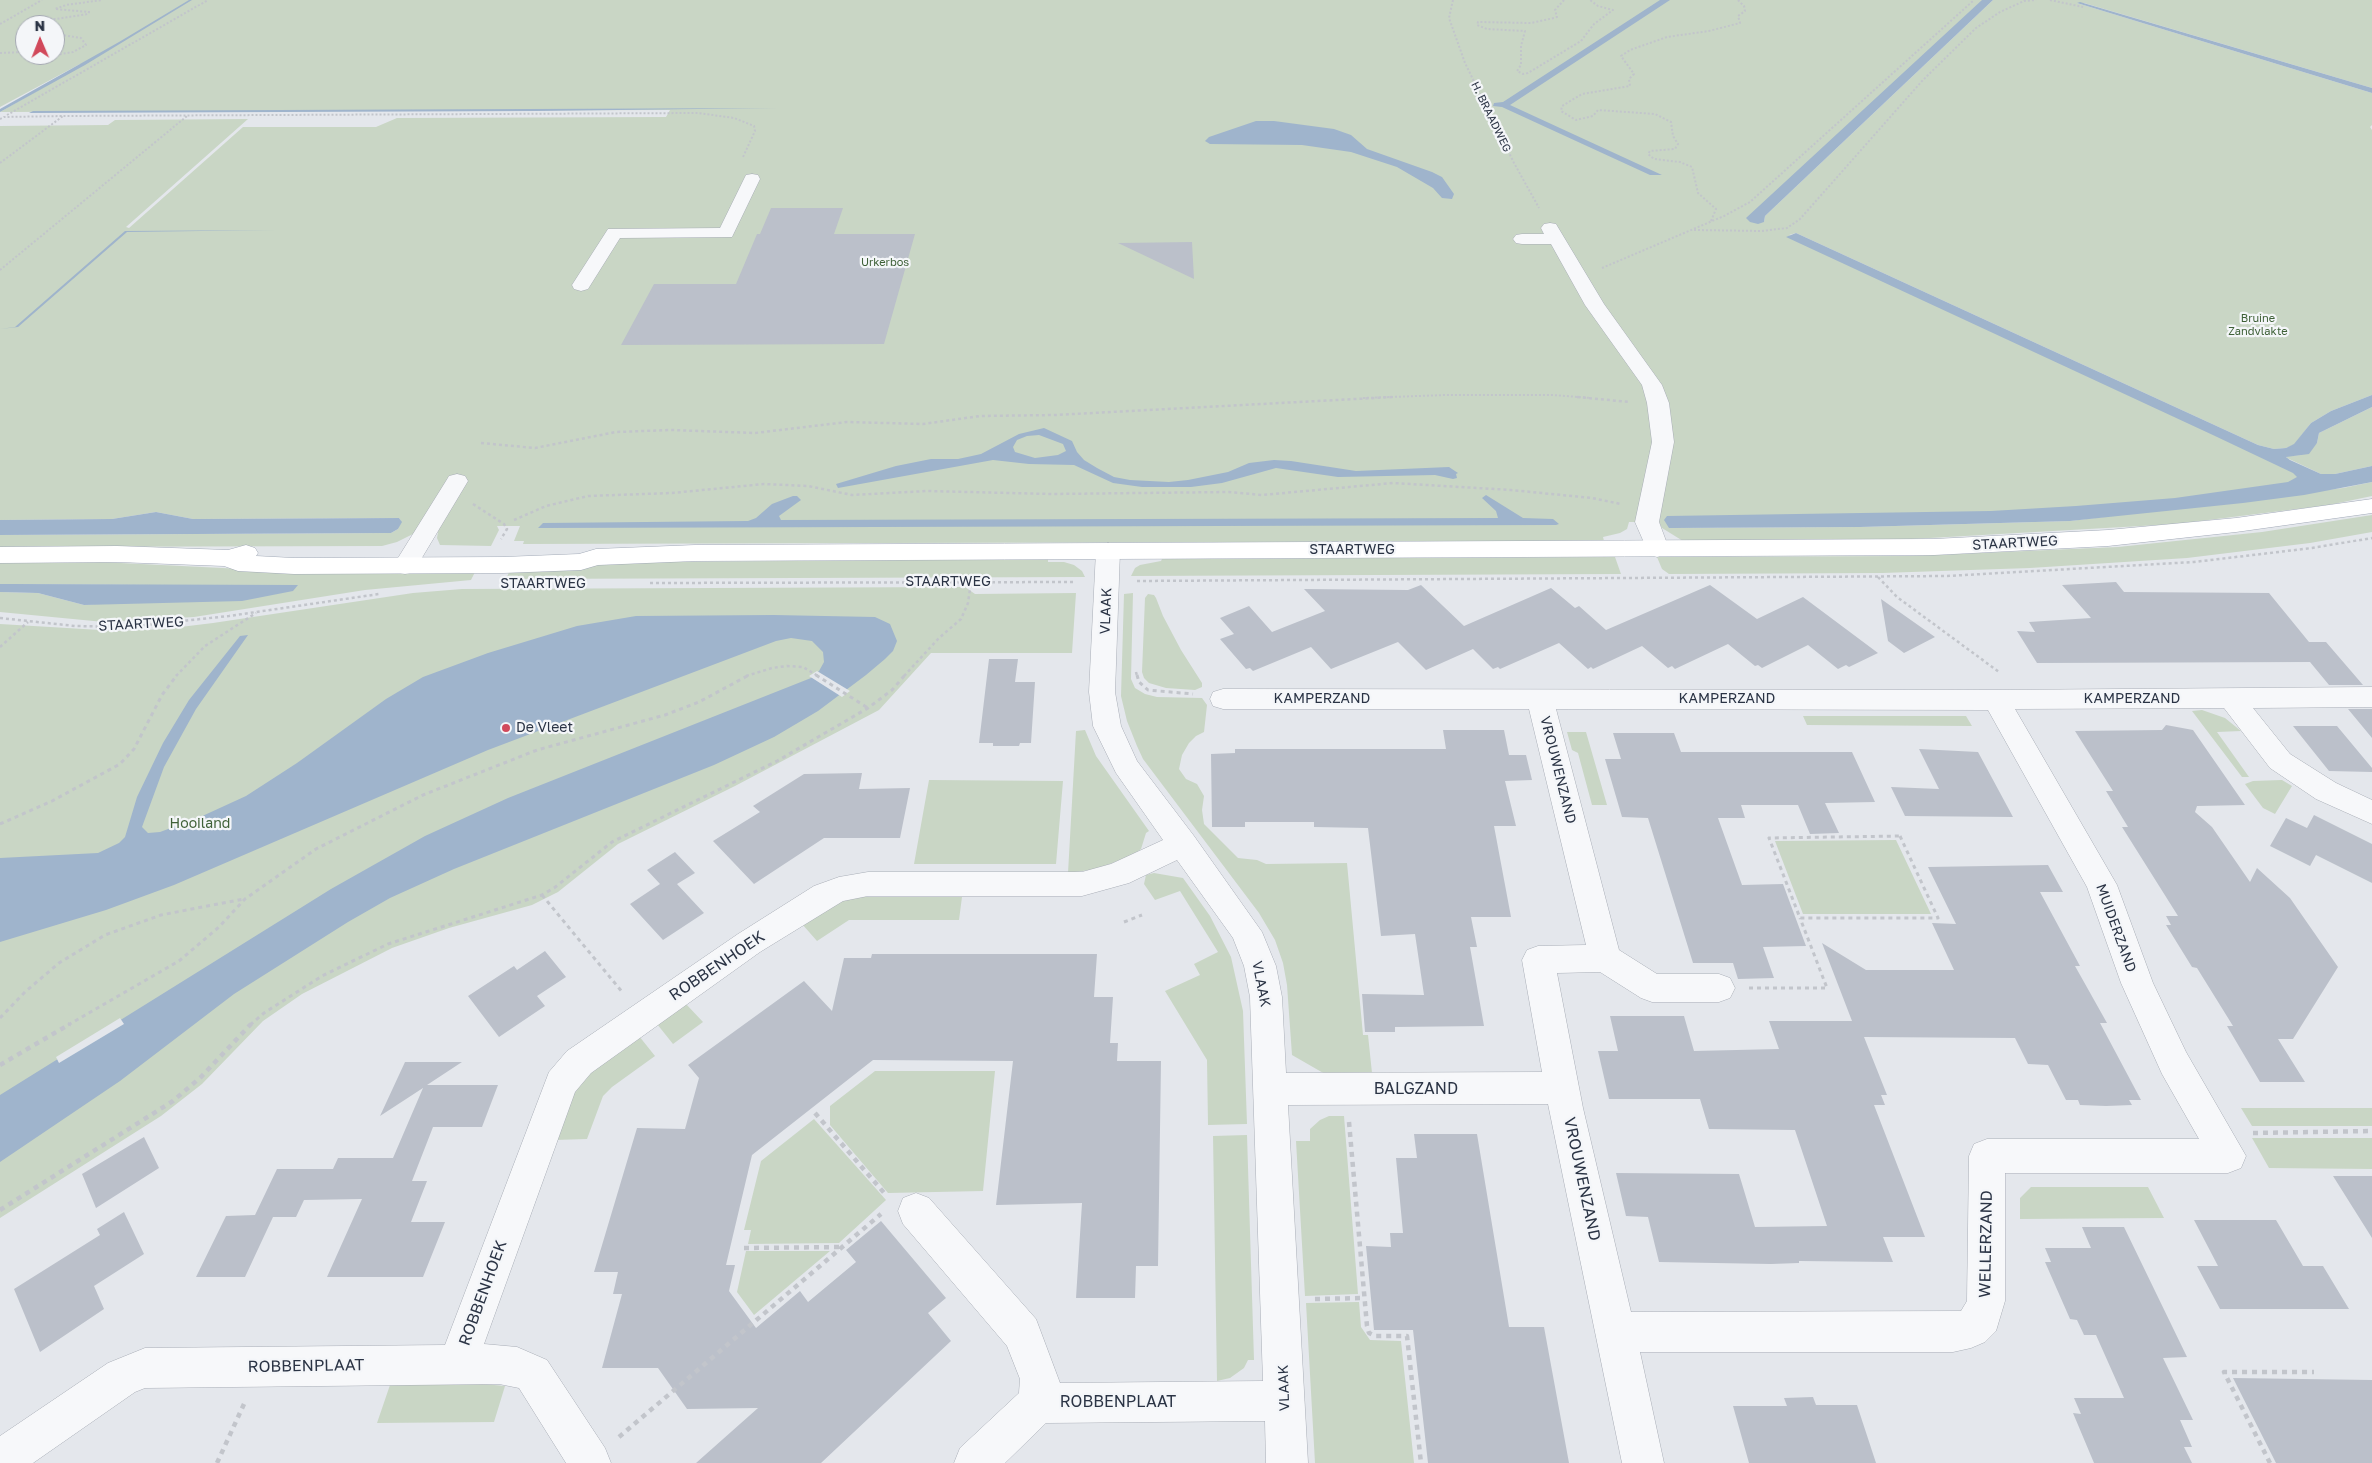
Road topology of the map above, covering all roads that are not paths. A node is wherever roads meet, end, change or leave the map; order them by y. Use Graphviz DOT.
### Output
graph roads {
  1 [pos="752,178"];
  2 [pos="1522,239"];
  3 [pos="581,285"];
  4 [pos="462,490"];
  5 [pos="2372,506"];
  6 [pos="1657,549"];
  7 [pos="1108,551"];
  8 [pos="0,555"];
  9 [pos="410,559"];
  10 [pos="1212,697"];
  11 [pos="2372,697"];
  12 [pos="2231,698"];
  13 [pos="1540,699"];
  14 [pos="2009,700"];
  15 [pos="2372,813"];
  16 [pos="1184,844"];
  17 [pos="1605,958"];
  18 [pos="1719,988"];
  19 [pos="1562,1088"];
  20 [pos="1270,1089"];
  21 [pos="2216,1133"];
  22 [pos="904,1207"];
  23 [pos="1616,1332"];
  24 [pos="457,1365"];
  25 [pos="1284,1401"];
  26 [pos="1038,1403"];
  27 [pos="601,1453"];
  28 [pos="0,1461"];
  29 [pos="976,1463"];
  30 [pos="1287,1463"];
  31 [pos="1643,1463"];
  1 -- 3 [label="street"];
  2 -- 6 [label="street"];
  4 -- 9 [label="street"];
  5 -- 6 [label="main road, STAARTWEG"];
  6 -- 7 [label="main road, STAARTWEG"];
  7 -- 9 [label="main road, STAARTWEG"];
  7 -- 16 [label="street, VLAAK"];
  8 -- 9 [label="main road, STAARTWEG"];
  10 -- 13 [label="street, KAMPERZAND"];
  11 -- 12 [label="street, KAMPERZAND"];
  12 -- 14 [label="street, KAMPERZAND"];
  12 -- 15 [label="street"];
  13 -- 14 [label="street, KAMPERZAND"];
  13 -- 17 [label="street, VROUWENZAND"];
  14 -- 21 [label="street, MUIDERZAND"];
  16 -- 20 [label="street, VLAAK"];
  16 -- 24 [label="street, ROBBENHOEK"];
  17 -- 18 [label="street"];
  17 -- 19 [label="street, VROUWENZAND"];
  19 -- 20 [label="street, BALGZAND"];
  19 -- 23 [label="street, VROUWENZAND"];
  20 -- 25 [label="street, VLAAK"];
  21 -- 23 [label="street, WELLERZAND"];
  22 -- 26 [label="street"];
  23 -- 31 [label="street, VROUWENZAND"];
  24 -- 27 [label="street, ROBBENPLAAT"];
  24 -- 28 [label="street, ROBBENPLAAT"];
  25 -- 26 [label="street, ROBBENPLAAT"];
  25 -- 30 [label="street, VLAAK"];
  26 -- 29 [label="street"];
}
